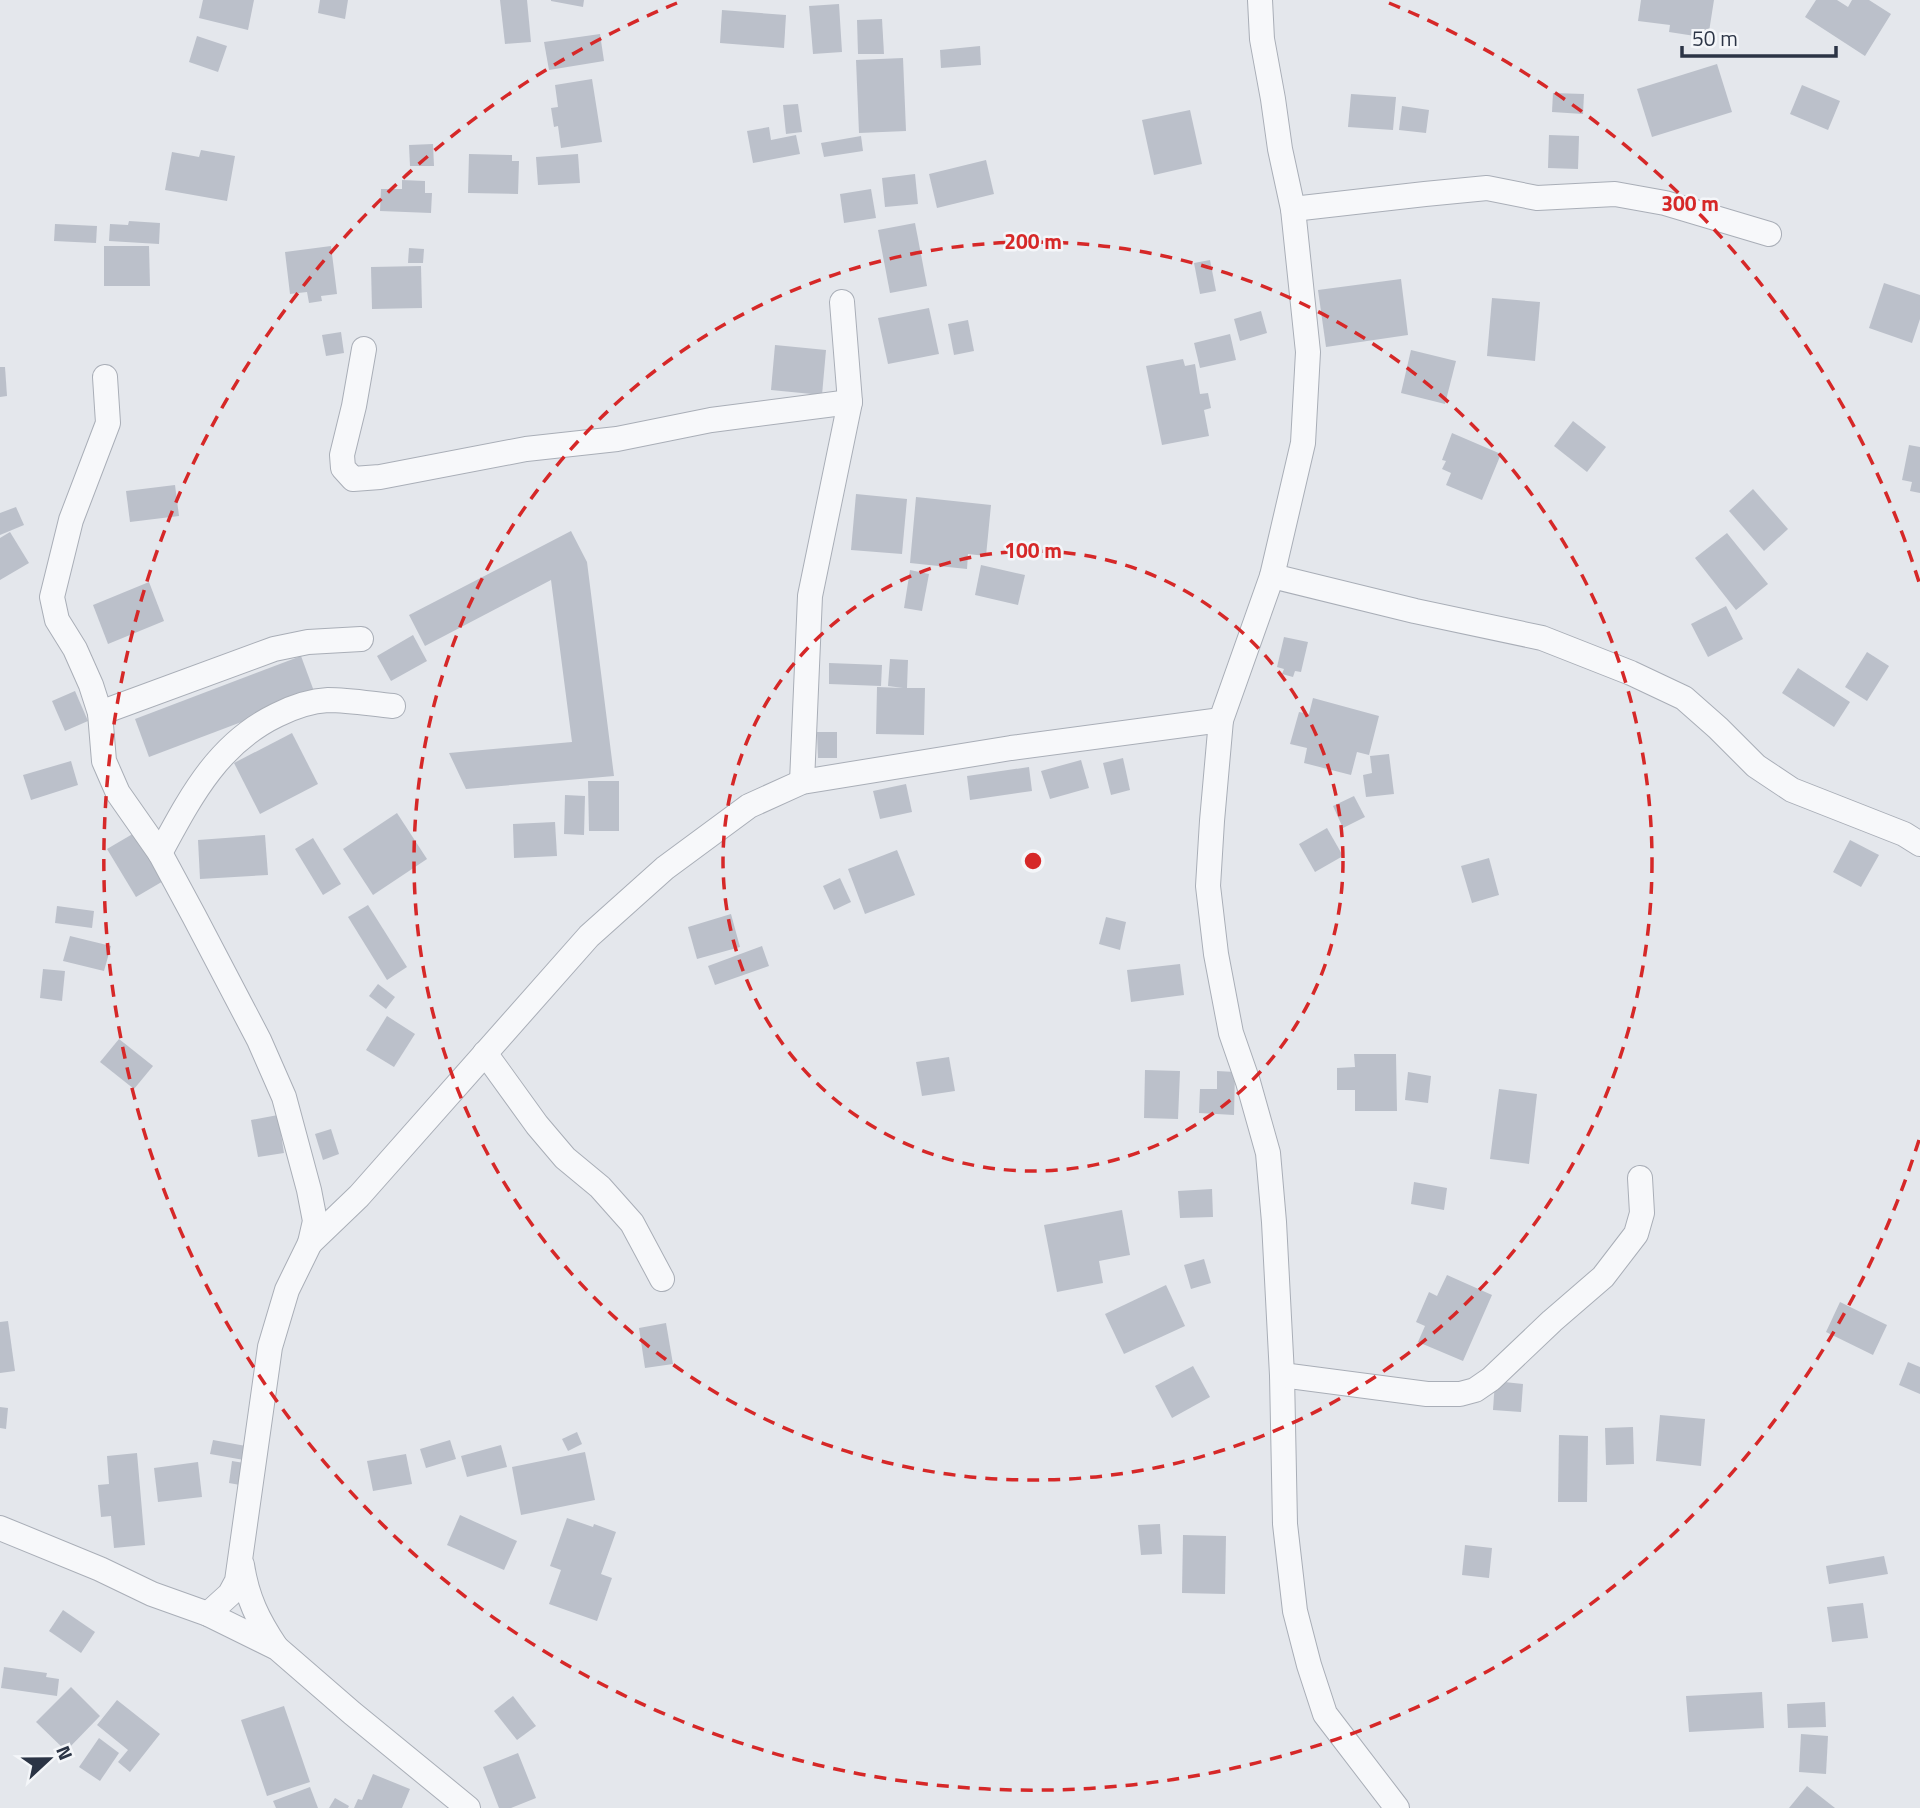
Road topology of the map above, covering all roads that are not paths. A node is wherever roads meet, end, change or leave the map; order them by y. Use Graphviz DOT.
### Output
graph roads {
  1 [pos="1260,0"];
  2 [pos="1293,209"];
  3 [pos="1769,234"];
  4 [pos="842,302"];
  5 [pos="364,349"];
  6 [pos="105,377"];
  7 [pos="850,402"];
  8 [pos="1272,576"];
  9 [pos="361,639"];
  10 [pos="393,706"];
  11 [pos="100,713"];
  12 [pos="1221,720"];
  13 [pos="802,782"];
  14 [pos="1920,844"];
  15 [pos="160,853"];
  16 [pos="485,1053"];
  17 [pos="1640,1178"];
  18 [pos="310,1243"];
  19 [pos="662,1279"];
  20 [pos="1282,1375"];
  21 [pos="0,1528"];
  22 [pos="241,1554"];
  23 [pos="208,1614"];
  24 [pos="277,1648"];
  25 [pos="468,1808"];
  26 [pos="1397,1808"];
  1 -- 2 [label="street"];
  2 -- 3 [label="street"];
  2 -- 8 [label="street"];
  4 -- 7 [label="street"];
  5 -- 7 [label="street"];
  6 -- 11 [label="street"];
  7 -- 13 [label="street"];
  8 -- 12 [label="street"];
  8 -- 14 [label="street"];
  9 -- 11 [label="street"];
  10 -- 15 [label="street"];
  11 -- 15 [label="street"];
  12 -- 13 [label="street"];
  12 -- 20 [label="street"];
  13 -- 16 [label="street"];
  15 -- 18 [label="street"];
  16 -- 18 [label="street"];
  16 -- 19 [label="street"];
  17 -- 20 [label="street"];
  18 -- 22 [label="street"];
  20 -- 26 [label="street"];
  21 -- 23 [label="street"];
  22 -- 23 [label="street"];
  22 -- 24 [label="street"];
  23 -- 24 [label="street"];
  24 -- 25 [label="street"];
}
